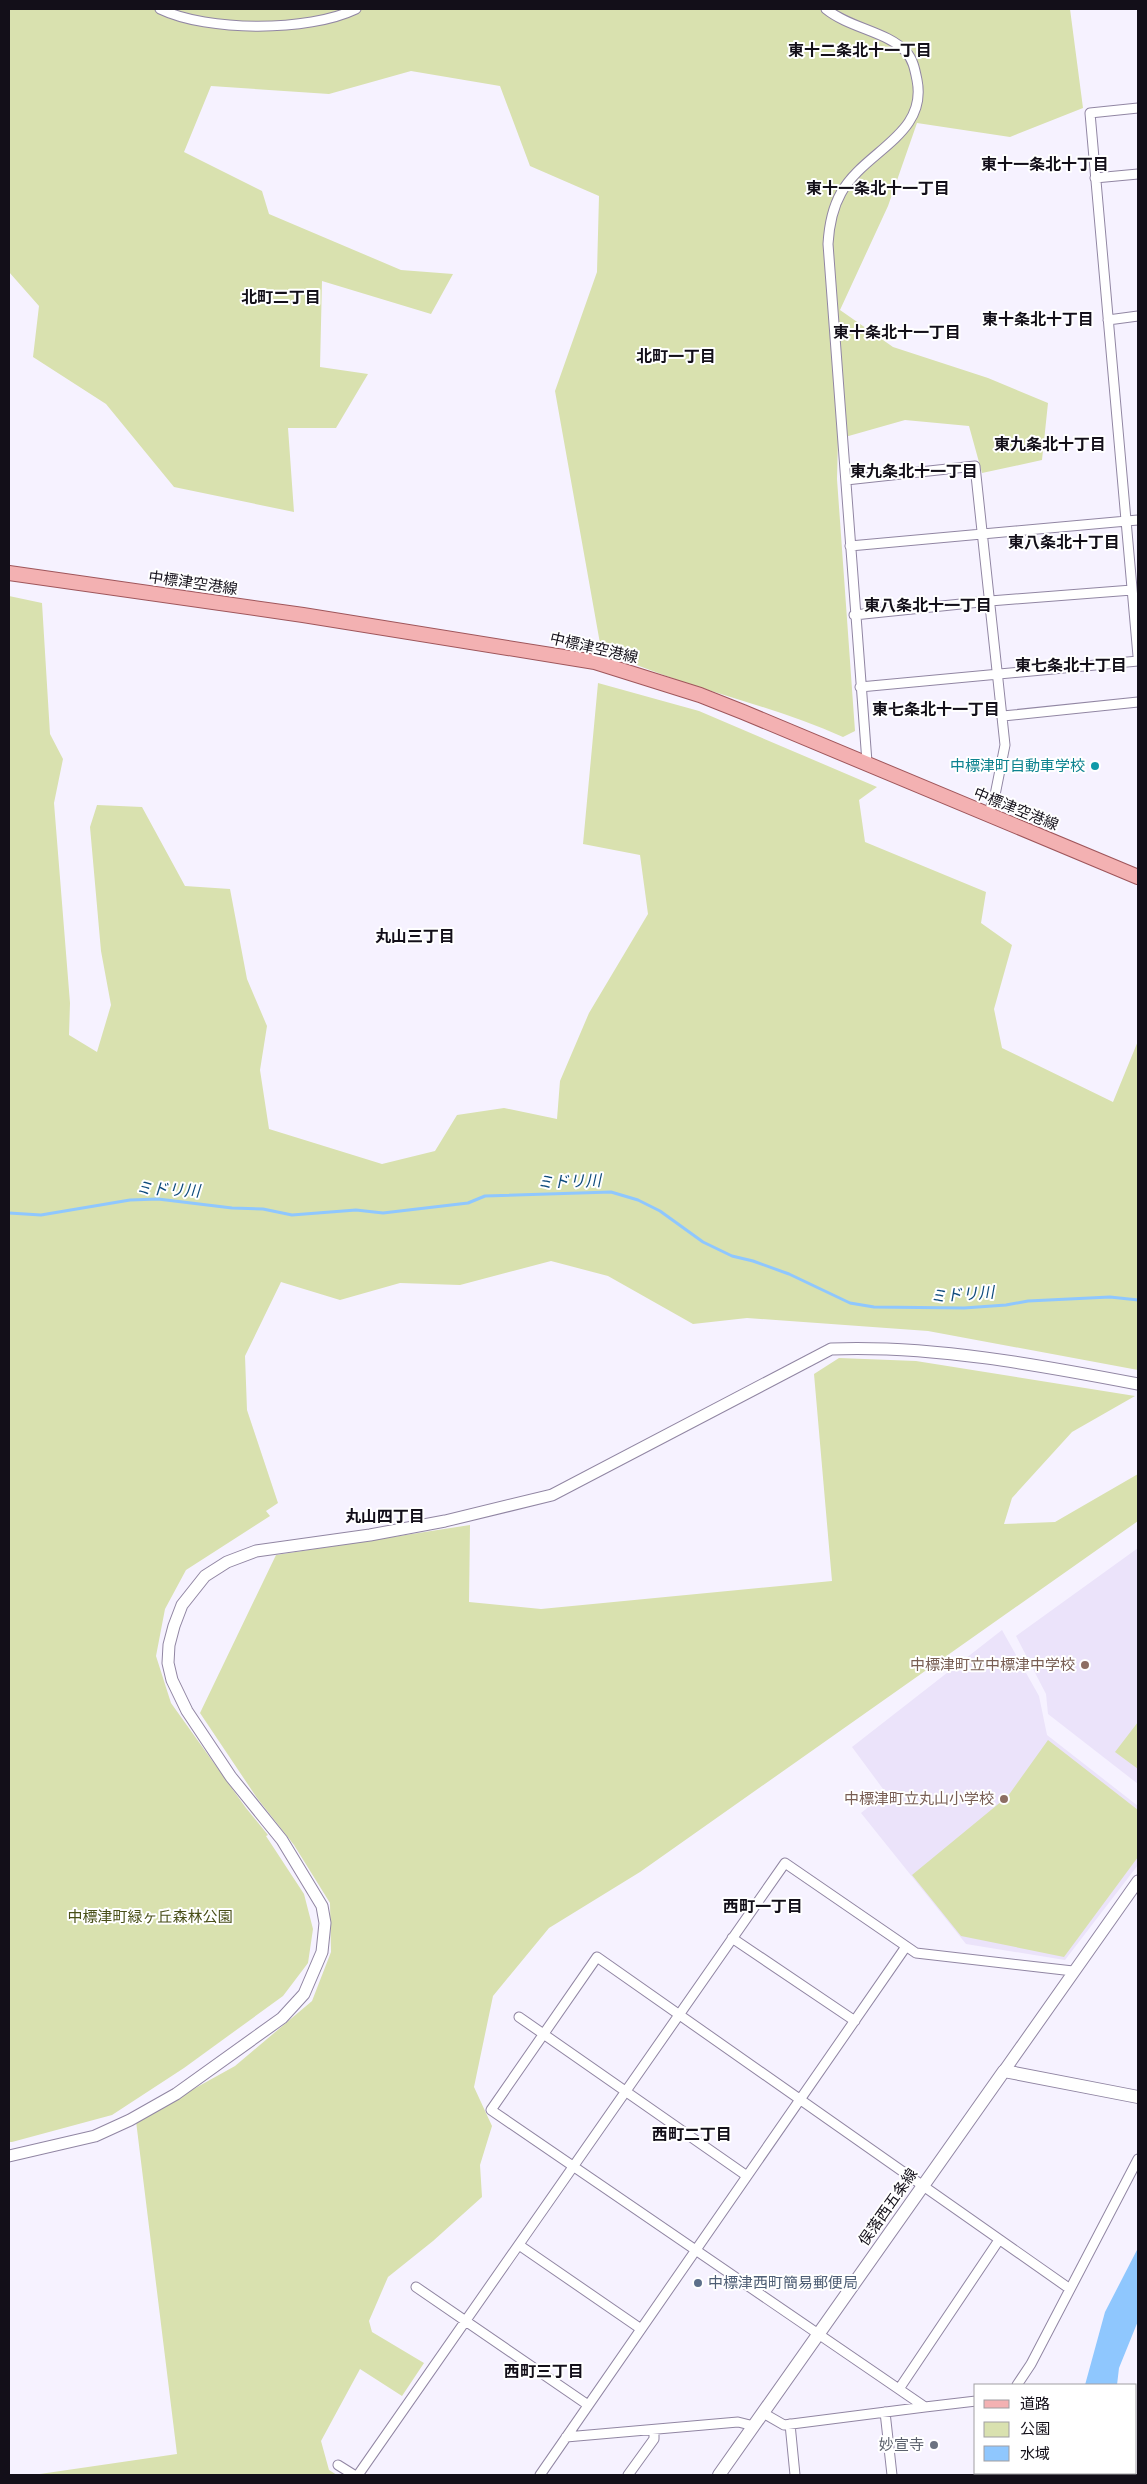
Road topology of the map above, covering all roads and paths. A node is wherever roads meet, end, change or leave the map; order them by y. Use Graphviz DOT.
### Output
graph roads {
  1 [pos="160,9"];
  2 [pos="356,9"];
  3 [pos="826,9"];
  4 [pos="1138,108"];
  5 [pos="1138,174"];
  6 [pos="1095,178"];
  7 [pos="1138,316"];
  8 [pos="1108,320"];
  9 [pos="846,480"];
  10 [pos="1138,520"];
  11 [pos="1126,521"];
  12 [pos="982,534"];
  13 [pos="850,546"];
  14 [pos="9,573"];
  15 [pos="1132,590"];
  16 [pos="990,601"];
  17 [pos="854,615"];
  18 [pos="1138,656"];
  19 [pos="1138,661"];
  20 [pos="997,674"];
  21 [pos="860,688"];
  22 [pos="1138,702"];
  23 [pos="1003,716"];
  24 [pos="867,762"];
  25 [pos="988,815"];
  26 [pos="1138,877"];
  27 [pos="1138,1384"];
  28 [pos="1138,1881"];
  29 [pos="732,1938"];
  30 [pos="905,1948"];
  31 [pos="1073,1971"];
  32 [pos="679,2015"];
  33 [pos="519,2017"];
  34 [pos="856,2021"];
  35 [pos="544,2034"];
  36 [pos="1004,2071"];
  37 [pos="626,2091"];
  38 [pos="1138,2098"];
  39 [pos="800,2099"];
  40 [pos="9,2156"];
  41 [pos="1138,2159"];
  42 [pos="574,2167"];
  43 [pos="747,2176"];
  44 [pos="922,2186"];
  45 [pos="999,2240"];
  46 [pos="518,2245"];
  47 [pos="695,2251"];
  48 [pos="416,2287"];
  49 [pos="1070,2289"];
  50 [pos="466,2322"];
  51 [pos="641,2329"];
  52 [pos="818,2335"];
  53 [pos="1018,2384"];
  54 [pos="899,2389"];
  55 [pos="974,2401"];
  56 [pos="588,2405"];
  57 [pos="925,2407"];
  58 [pos="885,2412"];
  59 [pos="763,2413"];
  60 [pos="790,2424"];
  61 [pos="754,2426"];
  62 [pos="654,2430"];
  63 [pos="566,2438"];
  64 [pos="338,2465"];
  65 [pos="356,2475"];
  66 [pos="540,2475"];
  67 [pos="628,2475"];
  68 [pos="719,2475"];
  69 [pos="795,2475"];
  70 [pos="892,2475"];
  1 -- 2 [label="street"];
  3 -- 9 [label="street"];
  4 -- 6 [label="street"];
  5 -- 6 [label="street"];
  6 -- 8 [label="street"];
  7 -- 8 [label="street"];
  8 -- 11 [label="street"];
  9 -- 12 [label="street"];
  9 -- 13 [label="street"];
  10 -- 11 [label="street"];
  11 -- 12 [label="street"];
  11 -- 15 [label="street"];
  12 -- 13 [label="street"];
  12 -- 16 [label="street"];
  13 -- 17 [label="street"];
  14 -- 24 [label="main road, 中標津空港線"];
  15 -- 16 [label="street"];
  15 -- 18 [label="street"];
  16 -- 17 [label="street"];
  16 -- 20 [label="street"];
  17 -- 21 [label="street"];
  19 -- 20 [label="street"];
  20 -- 21 [label="street"];
  20 -- 23 [label="street"];
  21 -- 24 [label="street"];
  22 -- 23 [label="street"];
  23 -- 25 [label="street"];
  24 -- 25 [label="main road, 中標津空港線"];
  25 -- 26 [label="main road, 中標津空港線"];
  27 -- 40 [label="street"];
  28 -- 31 [label="street"];
  29 -- 30 [label="street"];
  29 -- 32 [label="street"];
  29 -- 34 [label="street"];
  30 -- 31 [label="street"];
  30 -- 34 [label="street"];
  31 -- 36 [label="street"];
  32 -- 35 [label="street"];
  32 -- 37 [label="street"];
  32 -- 39 [label="street"];
  33 -- 35 [label="street"];
  34 -- 39 [label="street"];
  35 -- 37 [label="street"];
  35 -- 42 [label="street"];
  36 -- 38 [label="main road"];
  36 -- 44 [label="main road, 俣落西五条線"];
  37 -- 42 [label="street"];
  37 -- 43 [label="street"];
  39 -- 43 [label="street"];
  39 -- 44 [label="street"];
  41 -- 49 [label="street"];
  42 -- 46 [label="street"];
  42 -- 47 [label="street"];
  43 -- 47 [label="street"];
  44 -- 45 [label="street"];
  44 -- 52 [label="main road, 俣落西五条線"];
  45 -- 49 [label="street"];
  45 -- 54 [label="street"];
  46 -- 50 [label="street"];
  46 -- 51 [label="street"];
  47 -- 51 [label="street"];
  47 -- 52 [label="street"];
  48 -- 50 [label="street"];
  49 -- 53 [label="street"];
  50 -- 56 [label="street"];
  50 -- 65 [label="street"];
  51 -- 56 [label="street"];
  52 -- 54 [label="street"];
  52 -- 59 [label="main road, 俣落西五条線"];
  54 -- 57 [label="street"];
  55 -- 57 [label="street"];
  56 -- 63 [label="street"];
  57 -- 58 [label="street"];
  58 -- 60 [label="street"];
  58 -- 70 [label="street"];
  59 -- 60 [label="street"];
  59 -- 61 [label="main road, 俣落西五条線"];
  60 -- 69 [label="street"];
  61 -- 62 [label="street"];
  61 -- 68 [label="main road, 俣落西五条線"];
  62 -- 63 [label="street"];
  62 -- 67 [label="street"];
  63 -- 66 [label="street"];
  64 -- 65 [label="street"];
}
